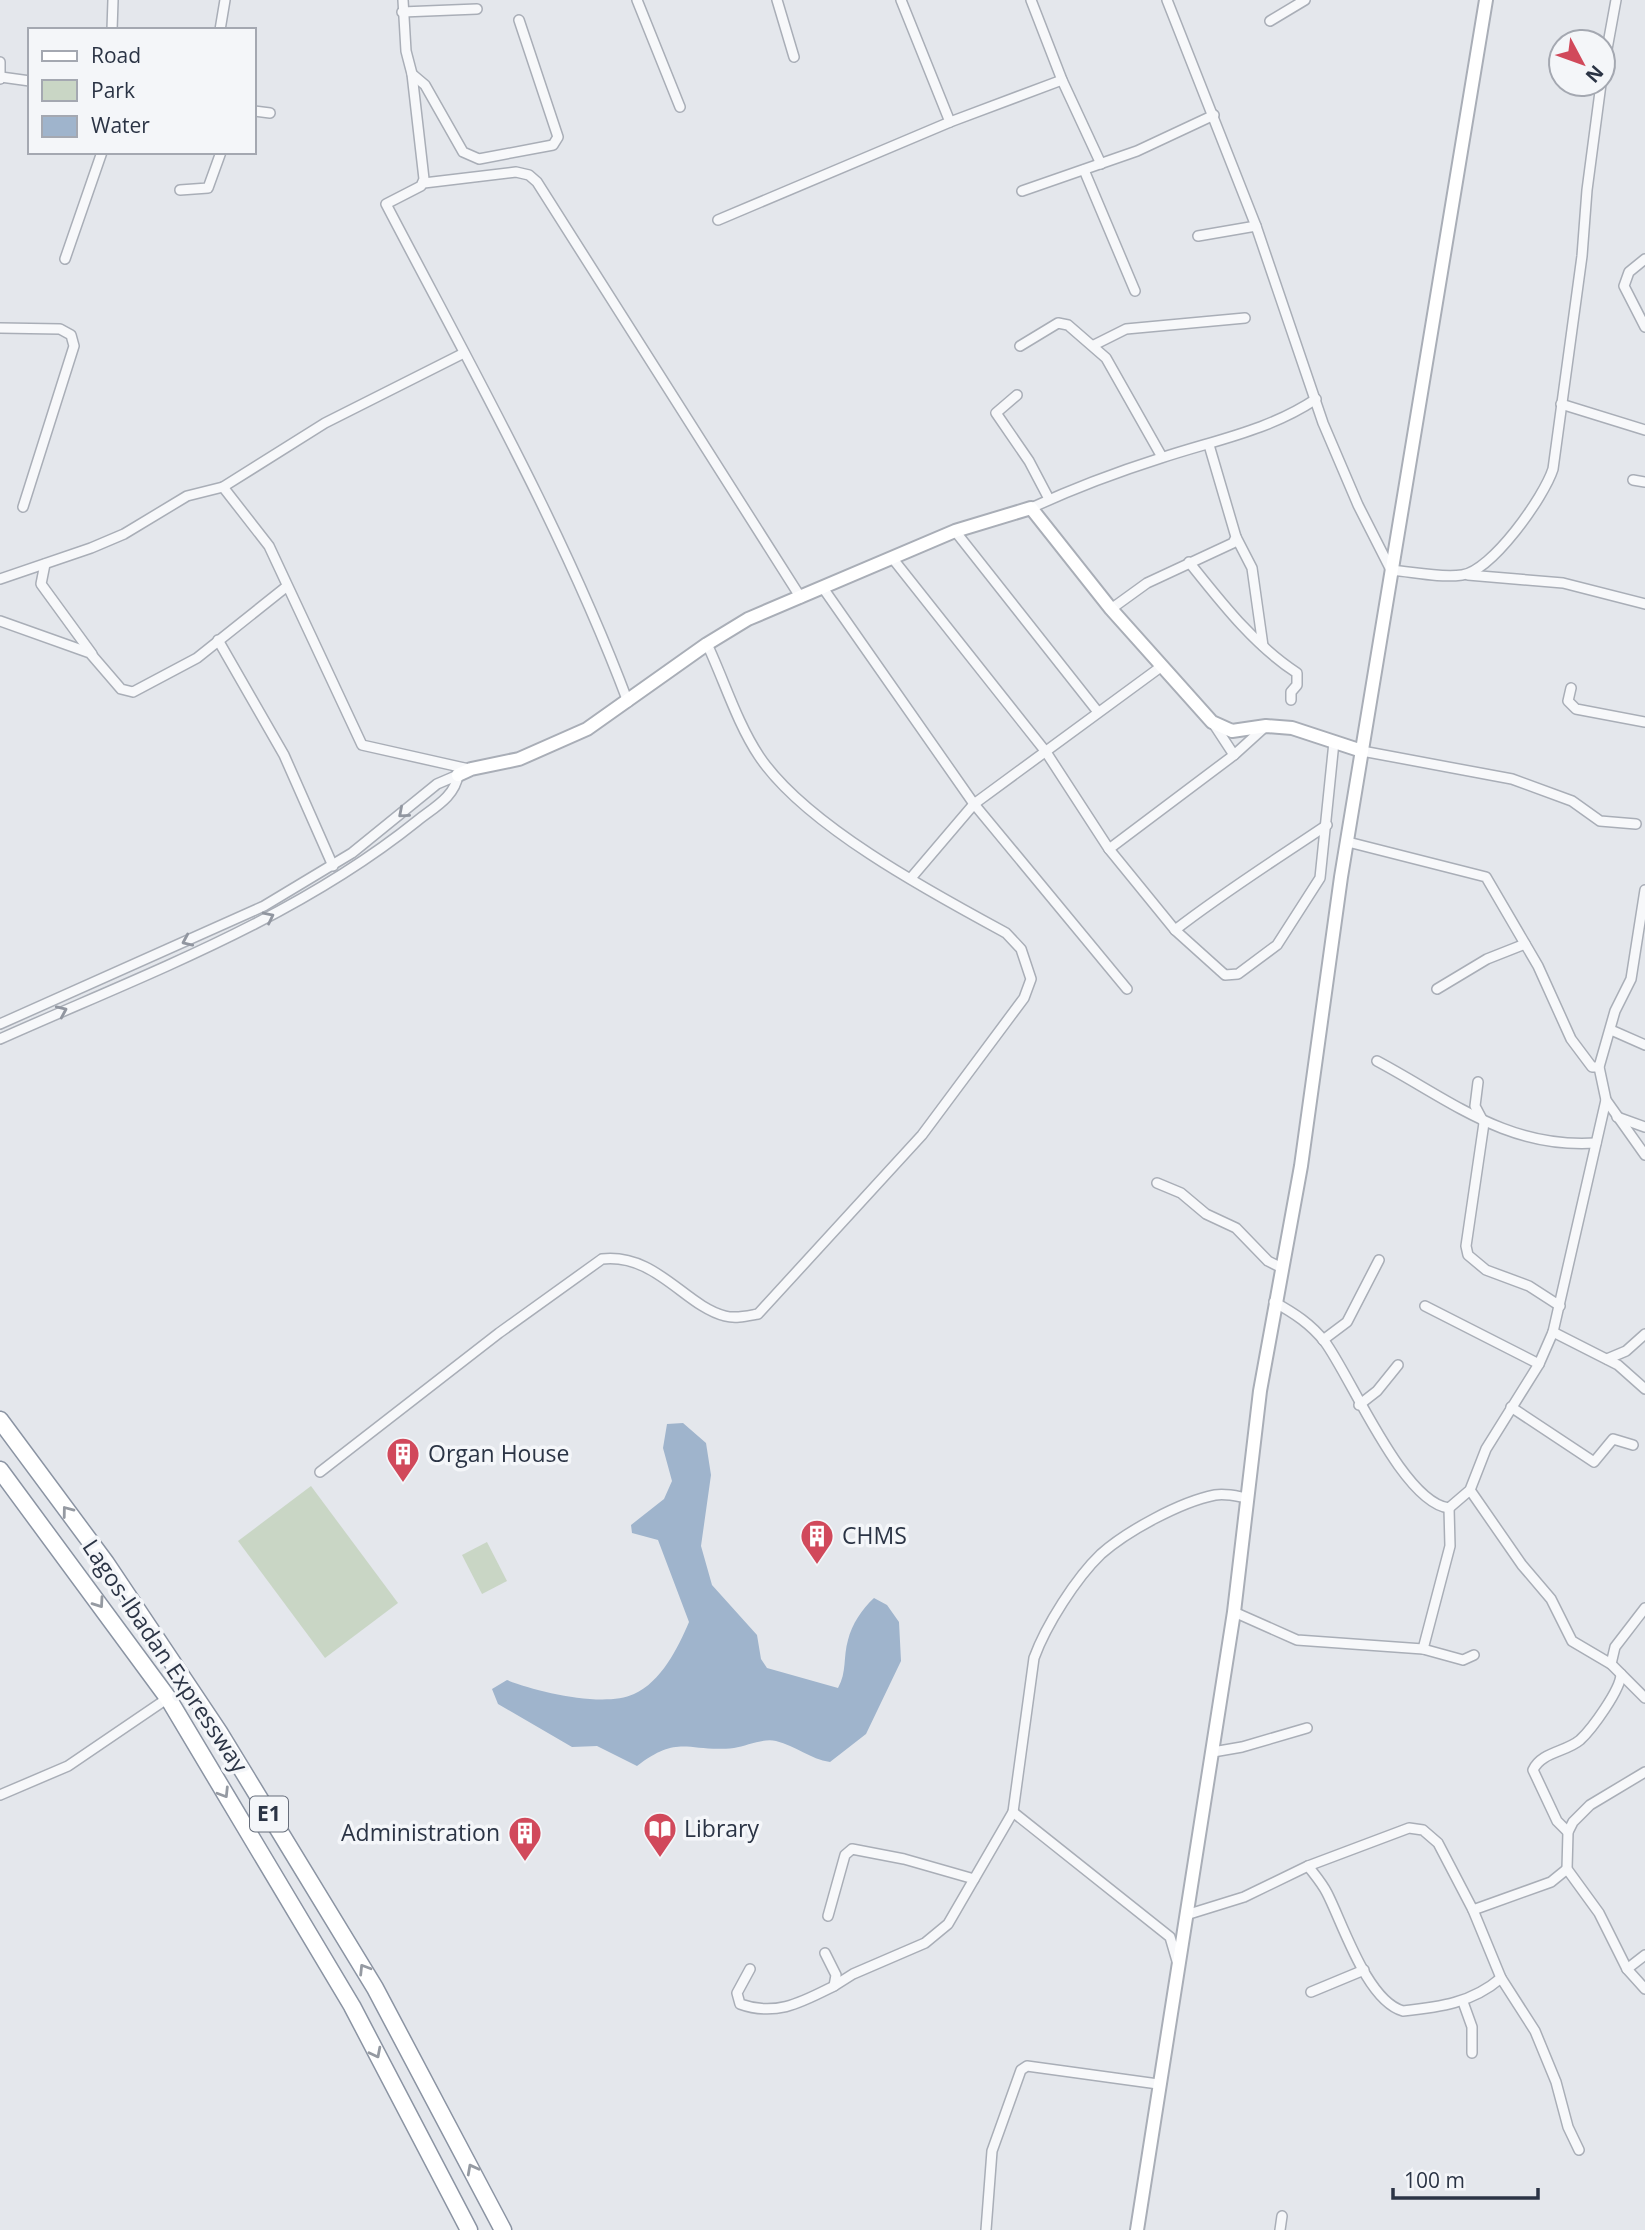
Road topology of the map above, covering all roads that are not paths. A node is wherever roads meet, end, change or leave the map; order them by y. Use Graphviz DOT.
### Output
graph roads {
  1 [pos="113,0"];
  2 [pos="225,0"];
  3 [pos="403,0"];
  4 [pos="637,0"];
  5 [pos="777,0"];
  6 [pos="901,0"];
  7 [pos="1031,0"];
  8 [pos="1167,0"];
  9 [pos="1305,0"];
  10 [pos="1486,0"];
  11 [pos="1616,0"];
  12 [pos="477,9"];
  13 [pos="402,12"];
  14 [pos="519,20"];
  15 [pos="1270,22"];
  16 [pos="112,28"];
  17 [pos="220,28"];
  18 [pos="1611,28"];
  19 [pos="794,57"];
  20 [pos="0,61"];
  21 [pos="412,74"];
  22 [pos="0,78"];
  23 [pos="1062,80"];
  24 [pos="28,81"];
  25 [pos="1599,98"];
  26 [pos="680,107"];
  27 [pos="256,111"];
  28 [pos="270,113"];
  29 [pos="1214,115"];
  30 [pos="950,122"];
  31 [pos="101,154"];
  32 [pos="220,154"];
  33 [pos="1101,164"];
  34 [pos="1084,170"];
  35 [pos="424,183"];
  36 [pos="180,190"];
  37 [pos="1022,191"];
  38 [pos="718,220"];
  39 [pos="1256,226"];
  40 [pos="1198,236"];
  41 [pos="65,259"];
  42 [pos="1645,259"];
  43 [pos="1135,291"];
  44 [pos="1244,318"];
  45 [pos="1645,327"];
  46 [pos="0,328"];
  47 [pos="1094,345"];
  48 [pos="1020,346"];
  49 [pos="464,353"];
  50 [pos="1017,395"];
  51 [pos="1316,399"];
  52 [pos="1561,404"];
  53 [pos="1645,430"];
  54 [pos="1209,445"];
  55 [pos="1162,457"];
  56 [pos="1633,480"];
  57 [pos="1645,482"];
  58 [pos="223,487"];
  59 [pos="1049,499"];
  60 [pos="23,507"];
  61 [pos="1031,508"];
  62 [pos="955,531"];
  63 [pos="1236,537"];
  64 [pos="893,559"];
  65 [pos="1189,562"];
  66 [pos="45,564"];
  67 [pos="1391,570"];
  68 [pos="1464,575"];
  69 [pos="0,579"];
  70 [pos="286,587"];
  71 [pos="823,588"];
  72 [pos="801,598"];
  73 [pos="1645,604"];
  74 [pos="1111,608"];
  75 [pos="0,621"];
  76 [pos="218,640"];
  77 [pos="707,644"];
  78 [pos="1263,646"];
  79 [pos="93,655"];
  80 [pos="1161,666"];
  81 [pos="1571,688"];
  82 [pos="1291,700"];
  83 [pos="628,702"];
  84 [pos="1098,712"];
  85 [pos="1212,722"];
  86 [pos="1645,722"];
  87 [pos="1266,726"];
  88 [pos="1334,742"];
  89 [pos="1362,751"];
  90 [pos="1045,752"];
  91 [pos="1234,755"];
  92 [pos="471,769"];
  93 [pos="458,775"];
  94 [pos="974,804"];
  95 [pos="1636,824"];
  96 [pos="1327,825"];
  97 [pos="1348,842"];
  98 [pos="1109,849"];
  99 [pos="332,866"];
  100 [pos="911,878"];
  101 [pos="1645,890"];
  102 [pos="1175,930"];
  103 [pos="1525,944"];
  104 [pos="1126,989"];
  105 [pos="1437,989"];
  106 [pos="0,1024"];
  107 [pos="1611,1030"];
  108 [pos="0,1039"];
  109 [pos="1645,1045"];
  110 [pos="1377,1061"];
  111 [pos="1599,1067"];
  112 [pos="1478,1082"];
  113 [pos="1606,1100"];
  114 [pos="1616,1117"];
  115 [pos="1484,1123"];
  116 [pos="1645,1127"];
  117 [pos="1596,1143"];
  118 [pos="1645,1155"];
  119 [pos="1157,1183"];
  120 [pos="1379,1260"];
  121 [pos="1282,1268"];
  122 [pos="1274,1302"];
  123 [pos="1425,1306"];
  124 [pos="1560,1306"];
  125 [pos="1553,1332"];
  126 [pos="1645,1334"];
  127 [pos="1323,1340"];
  128 [pos="1607,1359"];
  129 [pos="1539,1364"];
  130 [pos="1398,1365"];
  131 [pos="1645,1389"];
  132 [pos="1359,1405"];
  133 [pos="1511,1407"];
  134 [pos="0,1420"];
  135 [pos="1633,1445"];
  136 [pos="0,1470"];
  137 [pos="320,1472"];
  138 [pos="1470,1490"];
  139 [pos="1247,1498"];
  140 [pos="1449,1508"];
  141 [pos="1645,1608"];
  142 [pos="1234,1612"];
  143 [pos="1423,1649"];
  144 [pos="1474,1655"];
  145 [pos="1611,1664"];
  146 [pos="1621,1674"];
  147 [pos="1645,1698"];
  148 [pos="168,1699"];
  149 [pos="1307,1728"];
  150 [pos="1213,1752"];
  151 [pos="1645,1772"];
  152 [pos="0,1795"];
  153 [pos="1013,1812"];
  154 [pos="1568,1832"];
  155 [pos="1308,1866"];
  156 [pos="1563,1872"];
  157 [pos="974,1879"];
  158 [pos="1473,1910"];
  159 [pos="1186,1915"];
  160 [pos="828,1916"];
  161 [pos="825,1953"];
  162 [pos="1645,1955"];
  163 [pos="1177,1965"];
  164 [pos="750,1969"];
  165 [pos="1627,1969"];
  166 [pos="1364,1970"];
  167 [pos="1501,1978"];
  168 [pos="834,1986"];
  169 [pos="1645,1989"];
  170 [pos="1311,1992"];
  171 [pos="1463,2002"];
  172 [pos="1472,2053"];
  173 [pos="1158,2084"];
  174 [pos="1579,2150"];
  175 [pos="1282,2217"];
  176 [pos="469,2230"];
  177 [pos="503,2230"];
  178 [pos="986,2230"];
  179 [pos="1137,2230"];
  180 [pos="1280,2230"];
  1 -- 16 [label="street"];
  2 -- 17 [label="street"];
  3 -- 13 [label="street"];
  4 -- 26 [label="street"];
  5 -- 19 [label="street"];
  6 -- 30 [label="street"];
  7 -- 23 [label="street"];
  8 -- 29 [label="street"];
  9 -- 15 [label="street"];
  10 -- 67 [label="street"];
  11 -- 18 [label="street"];
  12 -- 13 [label="street"];
  13 -- 21 [label="street"];
  14 -- 21 [label="street"];
  20 -- 22 [label="street"];
  21 -- 35 [label="street"];
  22 -- 24 [label="street"];
  23 -- 30 [label="street"];
  23 -- 33 [label="street"];
  25 -- 52 [label="street"];
  27 -- 28 [label="street"];
  29 -- 33 [label="street"];
  29 -- 39 [label="street"];
  30 -- 38 [label="street"];
  31 -- 41 [label="street"];
  32 -- 36 [label="street"];
  33 -- 34 [label="street"];
  34 -- 37 [label="street"];
  34 -- 43 [label="street"];
  35 -- 49 [label="street"];
  35 -- 72 [label="street"];
  39 -- 40 [label="street"];
  39 -- 51 [label="street"];
  42 -- 45 [label="street"];
  44 -- 47 [label="street"];
  46 -- 60 [label="street"];
  47 -- 48 [label="street"];
  47 -- 55 [label="street"];
  49 -- 58 [label="street"];
  49 -- 83 [label="street"];
  50 -- 59 [label="street"];
  51 -- 54 [label="street"];
  51 -- 67 [label="street"];
  52 -- 53 [label="street"];
  52 -- 68 [label="street"];
  54 -- 55 [label="street"];
  54 -- 63 [label="street"];
  55 -- 59 [label="street"];
  56 -- 57 [label="street"];
  58 -- 66 [label="street"];
  58 -- 70 [label="street"];
  59 -- 61 [label="street"];
  61 -- 62 [label="street"];
  61 -- 74 [label="street"];
  62 -- 64 [label="street"];
  62 -- 84 [label="street"];
  63 -- 65 [label="street"];
  63 -- 78 [label="street"];
  64 -- 71 [label="street"];
  64 -- 90 [label="street"];
  65 -- 74 [label="street"];
  65 -- 78 [label="street"];
  66 -- 69 [label="street"];
  66 -- 79 [label="street"];
  67 -- 68 [label="street"];
  67 -- 89 [label="street"];
  68 -- 73 [label="street"];
  70 -- 76 [label="street"];
  70 -- 92 [label="street"];
  71 -- 72 [label="street"];
  71 -- 94 [label="street"];
  72 -- 77 [label="street"];
  74 -- 80 [label="street"];
  75 -- 79 [label="street"];
  76 -- 79 [label="street"];
  76 -- 99 [label="street"];
  77 -- 83 [label="street"];
  77 -- 100 [label="street"];
  78 -- 82 [label="street"];
  80 -- 84 [label="street"];
  80 -- 85 [label="street"];
  81 -- 86 [label="street"];
  83 -- 92 [label="street"];
  84 -- 90 [label="street"];
  85 -- 87 [label="street"];
  85 -- 91 [label="street"];
  87 -- 88 [label="street"];
  87 -- 91 [label="street"];
  88 -- 89 [label="street"];
  88 -- 96 [label="street"];
  89 -- 95 [label="street"];
  89 -- 97 [label="street"];
  90 -- 94 [label="street"];
  90 -- 98 [label="street"];
  91 -- 98 [label="street"];
  92 -- 93 [label="street"];
  93 -- 99 [label="street, one-way"];
  108 -- 93 [label="street, one-way"];
  94 -- 100 [label="street"];
  94 -- 104 [label="street"];
  96 -- 102 [label="street"];
  96 -- 102 [label="street"];
  97 -- 103 [label="street"];
  97 -- 121 [label="street"];
  98 -- 102 [label="street"];
  99 -- 106 [label="street, one-way"];
  100 -- 137 [label="street"];
  101 -- 107 [label="street"];
  103 -- 105 [label="street"];
  103 -- 111 [label="street"];
  107 -- 109 [label="street"];
  107 -- 111 [label="street"];
  110 -- 115 [label="street"];
  111 -- 113 [label="street"];
  112 -- 115 [label="street"];
  113 -- 114 [label="street"];
  113 -- 117 [label="street"];
  114 -- 116 [label="street"];
  114 -- 118 [label="street"];
  115 -- 117 [label="street"];
  115 -- 124 [label="street"];
  117 -- 124 [label="street"];
  119 -- 121 [label="street"];
  120 -- 127 [label="street"];
  121 -- 122 [label="street"];
  122 -- 127 [label="street"];
  122 -- 139 [label="street"];
  123 -- 129 [label="street"];
  124 -- 125 [label="street"];
  125 -- 128 [label="street"];
  125 -- 129 [label="street"];
  126 -- 128 [label="street"];
  127 -- 132 [label="street"];
  128 -- 131 [label="street"];
  129 -- 133 [label="street"];
  130 -- 132 [label="street"];
  132 -- 140 [label="street"];
  133 -- 135 [label="street"];
  133 -- 138 [label="street"];
  177 -- 134 [label="highway, Lagos-Ibadan Expressway / E1, one-way"];
  136 -- 148 [label="highway, Lagos-Ibadan Expressway / E1, one-way"];
  138 -- 140 [label="street"];
  138 -- 145 [label="street"];
  139 -- 142 [label="street"];
  139 -- 153 [label="street"];
  140 -- 143 [label="street"];
  141 -- 145 [label="street"];
  142 -- 143 [label="street"];
  142 -- 150 [label="street"];
  143 -- 144 [label="street"];
  145 -- 146 [label="street"];
  146 -- 147 [label="street"];
  146 -- 154 [label="street"];
  148 -- 152 [label="street"];
  148 -- 176 [label="highway, Lagos-Ibadan Expressway / E1, one-way"];
  149 -- 150 [label="street"];
  150 -- 159 [label="street"];
  151 -- 154 [label="street"];
  153 -- 157 [label="street"];
  153 -- 163 [label="street"];
  154 -- 156 [label="street"];
  155 -- 158 [label="street"];
  155 -- 159 [label="street"];
  155 -- 166 [label="street"];
  156 -- 158 [label="street"];
  156 -- 165 [label="street"];
  157 -- 160 [label="street"];
  157 -- 168 [label="street"];
  158 -- 167 [label="street"];
  159 -- 163 [label="street"];
  161 -- 168 [label="street"];
  162 -- 165 [label="street"];
  163 -- 173 [label="street"];
  164 -- 168 [label="street"];
  165 -- 169 [label="street"];
  166 -- 170 [label="street"];
  166 -- 171 [label="street"];
  167 -- 171 [label="street"];
  167 -- 174 [label="street"];
  171 -- 172 [label="street"];
  173 -- 178 [label="street"];
  173 -- 179 [label="street"];
  175 -- 180 [label="street"];
}
